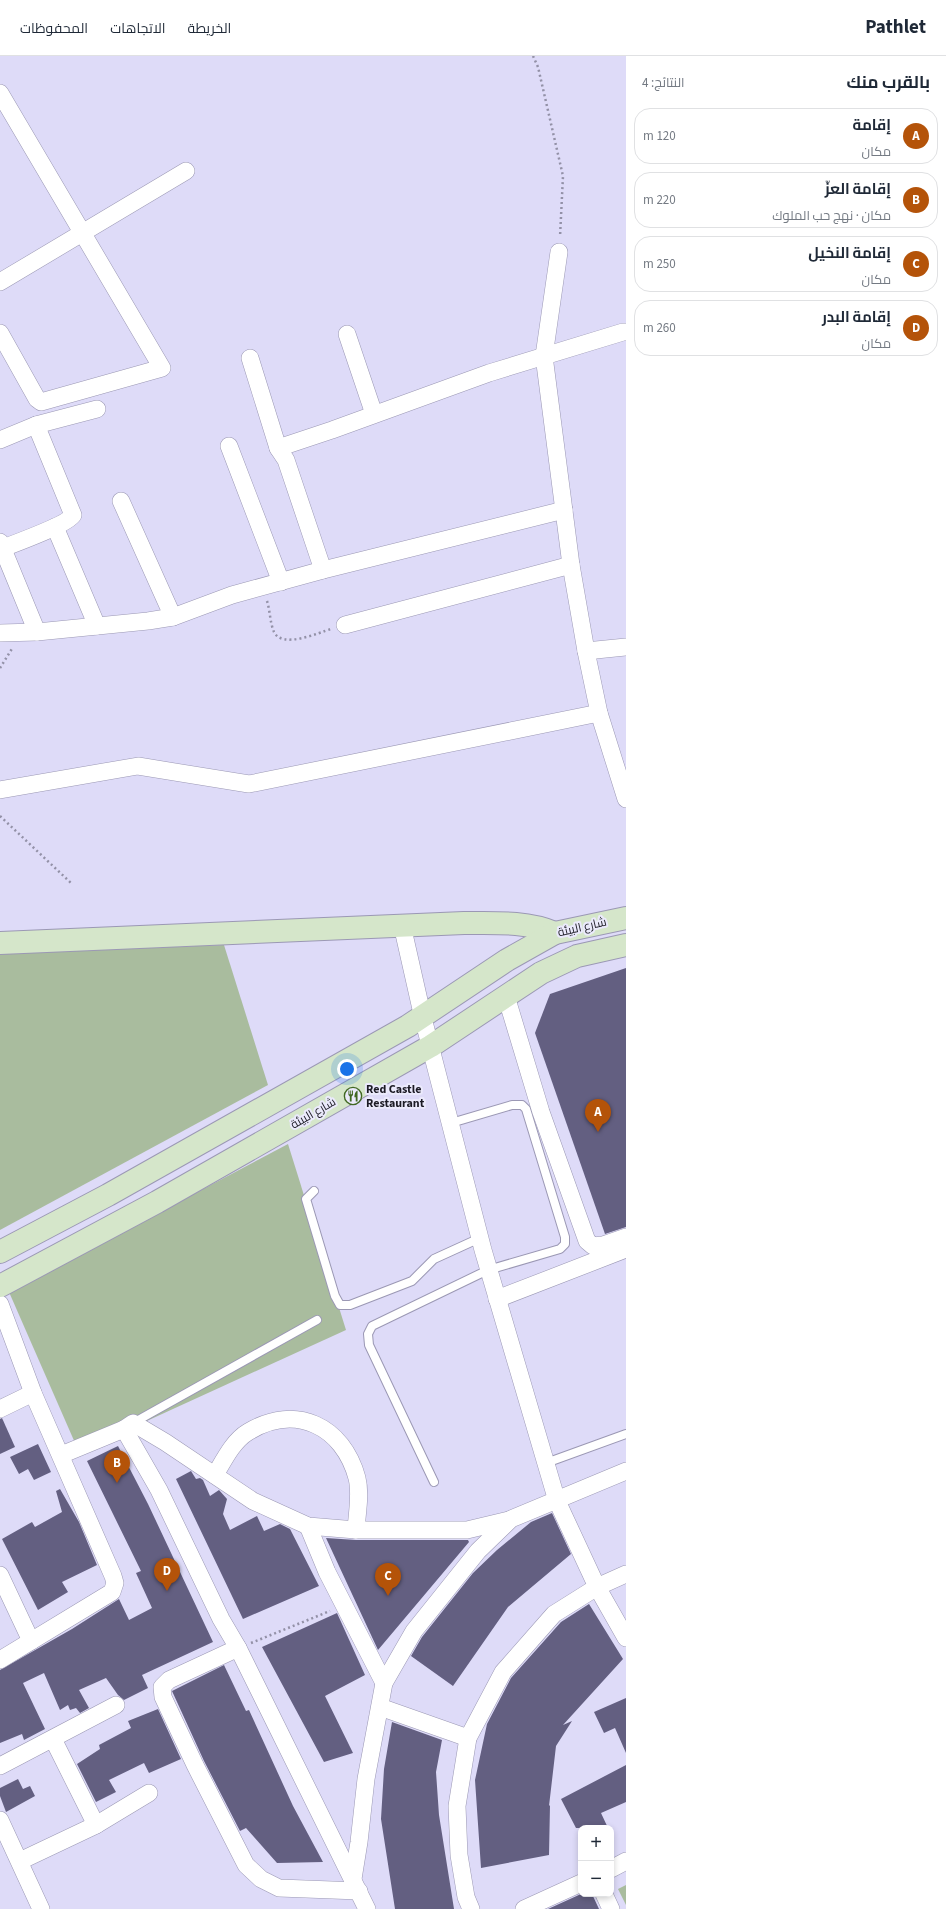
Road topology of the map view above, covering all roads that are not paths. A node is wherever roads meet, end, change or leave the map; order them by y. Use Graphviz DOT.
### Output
graph roads {
  1 [pos="0,93"];
  2 [pos="186,171"];
  3 [pos="83,232"];
  4 [pos="559,252"];
  5 [pos="0,282"];
  6 [pos="626,332"];
  7 [pos="0,333"];
  8 [pos="348,334"];
  9 [pos="544,356"];
  10 [pos="250,358"];
  11 [pos="97,409"];
  12 [pos="374,414"];
  13 [pos="36,425"];
  14 [pos="0,440"];
  15 [pos="229,446"];
  16 [pos="278,448"];
  17 [pos="122,501"];
  18 [pos="564,510"];
  19 [pos="55,527"];
  20 [pos="2,545"];
  21 [pos="571,565"];
  22 [pos="323,570"];
  23 [pos="281,582"];
  24 [pos="173,617"];
  25 [pos="345,625"];
  26 [pos="97,626"];
  27 [pos="37,632"];
  28 [pos="0,633"];
  29 [pos="626,647"];
  30 [pos="586,651"];
  31 [pos="599,713"];
  32 [pos="0,790"];
  33 [pos="626,799"];
  34 [pos="626,918"];
  35 [pos="402,925"];
  36 [pos="554,933"];
  37 [pos="0,943"];
  38 [pos="626,945"];
  39 [pos="506,996"];
  40 [pos="423,1018"];
  41 [pos="431,1046"];
  42 [pos="451,1122"];
  43 [pos="314,1190"];
  44 [pos="626,1237"];
  45 [pos="480,1238"];
  46 [pos="626,1249"];
  47 [pos="0,1252"];
  48 [pos="488,1270"];
  49 [pos="0,1286"];
  50 [pos="497,1299"];
  51 [pos="0,1304"];
  52 [pos="317,1320"];
  53 [pos="33,1393"];
  54 [pos="0,1409"];
  55 [pos="129,1426"];
  56 [pos="626,1434"];
  57 [pos="61,1455"];
  58 [pos="546,1463"];
  59 [pos="626,1471"];
  60 [pos="215,1475"];
  61 [pos="434,1482"];
  62 [pos="557,1501"];
  63 [pos="511,1520"];
  64 [pos="308,1526"];
  65 [pos="356,1530"];
  66 [pos="626,1574"];
  67 [pos="0,1575"];
  68 [pos="597,1587"];
  69 [pos="626,1638"];
  70 [pos="31,1641"];
  71 [pos="238,1648"];
  72 [pos="0,1660"];
  73 [pos="384,1684"];
  74 [pos="116,1705"];
  75 [pos="380,1707"];
  76 [pos="468,1738"];
  77 [pos="53,1739"];
  78 [pos="0,1766"];
  79 [pos="149,1793"];
  80 [pos="0,1820"];
  81 [pos="96,1825"];
  82 [pos="20,1861"];
  83 [pos="626,1861"];
  84 [pos="614,1867"];
  85 [pos="578,1884"];
  86 [pos="356,1885"];
  87 [pos="605,1897"];
  88 [pos="41,1909"];
  89 [pos="367,1909"];
  90 [pos="471,1909"];
  91 [pos="524,1909"];
  92 [pos="611,1909"];
  1 -- 3 [label="street"];
  2 -- 3 [label="street"];
  3 -- 5 [label="street"];
  3 -- 7 [label="street"];
  4 -- 9 [label="street"];
  6 -- 9 [label="street"];
  8 -- 12 [label="street"];
  9 -- 12 [label="street"];
  9 -- 18 [label="street"];
  10 -- 16 [label="street"];
  11 -- 13 [label="street"];
  12 -- 16 [label="street"];
  13 -- 14 [label="street"];
  13 -- 19 [label="street"];
  15 -- 23 [label="street"];
  16 -- 22 [label="street"];
  17 -- 24 [label="street"];
  18 -- 21 [label="street"];
  18 -- 22 [label="street"];
  19 -- 20 [label="street"];
  19 -- 26 [label="street"];
  20 -- 27 [label="street"];
  21 -- 25 [label="street"];
  21 -- 30 [label="street"];
  22 -- 23 [label="street"];
  23 -- 24 [label="street"];
  24 -- 26 [label="street"];
  26 -- 27 [label="street"];
  27 -- 28 [label="street"];
  29 -- 30 [label="street"];
  30 -- 31 [label="street"];
  31 -- 32 [label="street"];
  31 -- 33 [label="street"];
  34 -- 36 [label="street, شارع البيئة"];
  35 -- 36 [label="street"];
  35 -- 37 [label="street"];
  35 -- 40 [label="street"];
  36 -- 40 [label="street, شارع البيئة"];
  38 -- 39 [label="street, شارع البيئة"];
  39 -- 41 [label="street, شارع البيئة"];
  39 -- 44 [label="street"];
  40 -- 41 [label="street"];
  40 -- 47 [label="street, شارع البيئة"];
  41 -- 42 [label="street"];
  41 -- 49 [label="street, شارع البيئة"];
  42 -- 45 [label="street"];
  42 -- 48 [label="lane"];
  43 -- 45 [label="lane"];
  45 -- 48 [label="street"];
  46 -- 50 [label="street"];
  48 -- 50 [label="street"];
  48 -- 61 [label="lane"];
  50 -- 58 [label="street"];
  51 -- 53 [label="street"];
  52 -- 55 [label="lane"];
  53 -- 54 [label="street"];
  53 -- 57 [label="street"];
  55 -- 57 [label="street"];
  55 -- 60 [label="street"];
  55 -- 71 [label="street"];
  56 -- 58 [label="lane"];
  57 -- 70 [label="street"];
  58 -- 62 [label="street"];
  59 -- 62 [label="street"];
  60 -- 64 [label="street"];
  60 -- 65 [label="street"];
  62 -- 63 [label="street"];
  62 -- 68 [label="street"];
  63 -- 65 [label="street"];
  63 -- 73 [label="street"];
  64 -- 65 [label="street"];
  64 -- 73 [label="street"];
  66 -- 68 [label="street"];
  67 -- 70 [label="street"];
  68 -- 69 [label="street"];
  68 -- 76 [label="street"];
  70 -- 72 [label="street"];
  71 -- 86 [label="street"];
  71 -- 86 [label="street"];
  73 -- 75 [label="street"];
  74 -- 77 [label="street"];
  75 -- 76 [label="street"];
  75 -- 86 [label="street"];
  76 -- 90 [label="street"];
  77 -- 78 [label="street"];
  77 -- 81 [label="street"];
  79 -- 81 [label="street"];
  80 -- 82 [label="street"];
  81 -- 82 [label="street"];
  82 -- 88 [label="street"];
  83 -- 84 [label="street"];
  85 -- 91 [label="street"];
  86 -- 89 [label="street"];
  87 -- 92 [label="street"];
}
